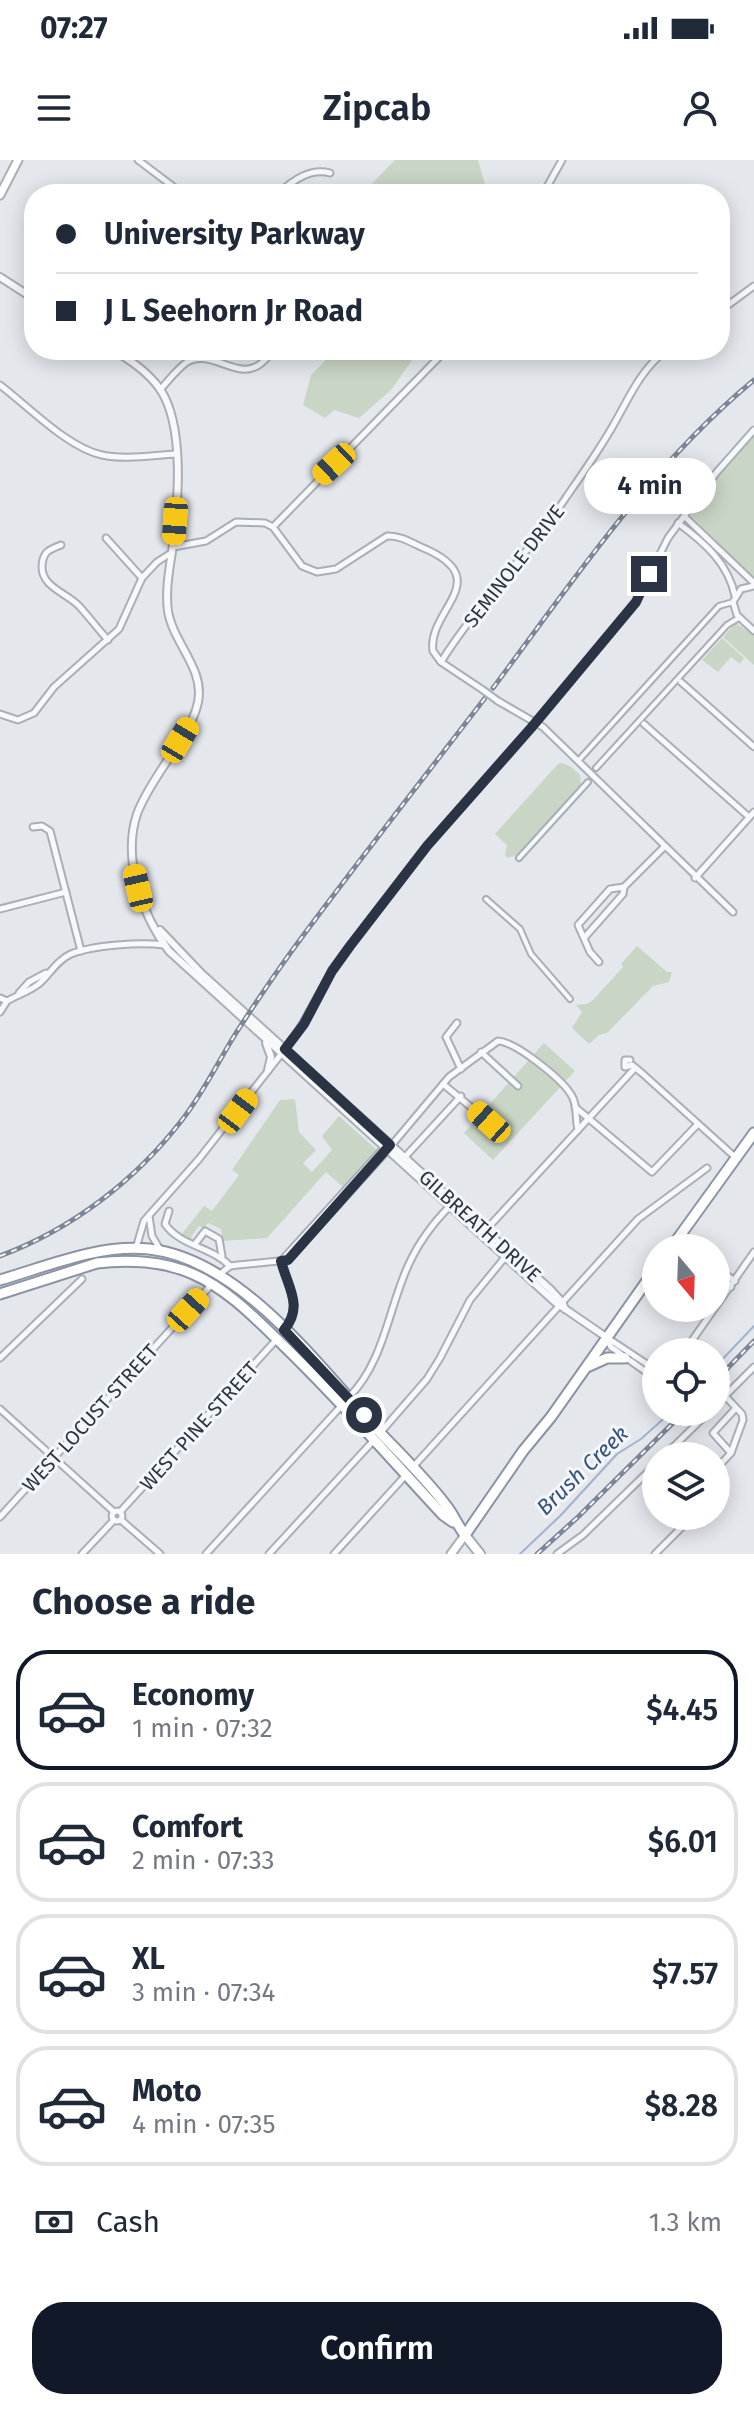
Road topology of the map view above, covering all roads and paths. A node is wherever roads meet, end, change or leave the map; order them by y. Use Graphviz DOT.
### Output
graph roads {
  1 [pos="18,160"];
  2 [pos="138,160"];
  3 [pos="562,160"];
  4 [pos="330,173"];
  5 [pos="170,184"];
  6 [pos="292,184"];
  7 [pos="549,184"];
  8 [pos="0,195"];
  9 [pos="0,277"];
  10 [pos="754,286"];
  11 [pos="24,293"];
  12 [pos="730,304"];
  13 [pos="129,360"];
  14 [pos="194,360"];
  15 [pos="194,360"];
  16 [pos="264,360"];
  17 [pos="436,360"];
  18 [pos="656,360"];
  19 [pos="0,385"];
  20 [pos="160,390"];
  21 [pos="754,430"];
  22 [pos="176,454"];
  23 [pos="684,516"];
  24 [pos="678,523"];
  25 [pos="273,527"];
  26 [pos="106,538"];
  27 [pos="61,545"];
  28 [pos="172,550"];
  29 [pos="142,578"];
  30 [pos="754,585"];
  31 [pos="734,599"];
  32 [pos="737,619"];
  33 [pos="744,621"];
  34 [pos="754,622"];
  35 [pos="754,631"];
  36 [pos="108,640"];
  37 [pos="441,662"];
  38 [pos="681,682"];
  39 [pos="0,714"];
  40 [pos="535,723"];
  41 [pos="644,724"];
  42 [pos="754,747"];
  43 [pos="579,760"];
  44 [pos="596,768"];
  45 [pos="588,782"];
  46 [pos="752,815"];
  47 [pos="33,827"];
  48 [pos="664,847"];
  49 [pos="519,858"];
  50 [pos="695,878"];
  51 [pos="624,887"];
  52 [pos="66,892"];
  53 [pos="486,899"];
  54 [pos="0,909"];
  55 [pos="733,912"];
  56 [pos="585,937"];
  57 [pos="166,943"];
  58 [pos="81,951"];
  59 [pos="599,962"];
  60 [pos="570,999"];
  61 [pos="3,1002"];
  62 [pos="0,1012"];
  63 [pos="457,1023"];
  64 [pos="262,1037"];
  65 [pos="283,1051"];
  66 [pos="481,1052"];
  67 [pos="461,1069"];
  68 [pos="268,1070"];
  69 [pos="443,1084"];
  70 [pos="518,1086"];
  71 [pos="458,1099"];
  72 [pos="575,1107"];
  73 [pos="591,1117"];
  74 [pos="489,1122"];
  75 [pos="698,1124"];
  76 [pos="578,1130"];
  77 [pos="754,1133"];
  78 [pos="388,1146"];
  79 [pos="404,1158"];
  80 [pos="736,1158"];
  81 [pos="707,1168"];
  82 [pos="450,1206"];
  83 [pos="169,1211"];
  84 [pos="149,1215"];
  85 [pos="486,1230"];
  86 [pos="682,1234"];
  87 [pos="195,1244"];
  88 [pos="136,1249"];
  89 [pos="162,1252"];
  90 [pos="754,1252"];
  91 [pos="506,1256"];
  92 [pos="222,1258"];
  93 [pos="135,1261"];
  94 [pos="281,1261"];
  95 [pos="230,1266"];
  96 [pos="730,1278"];
  97 [pos="82,1279"];
  98 [pos="0,1280"];
  99 [pos="215,1280"];
  100 [pos="735,1281"];
  101 [pos="642,1287"];
  102 [pos="731,1287"];
  103 [pos="0,1294"];
  104 [pos="562,1305"];
  105 [pos="284,1330"];
  106 [pos="606,1337"];
  107 [pos="694,1338"];
  108 [pos="277,1339"];
  109 [pos="0,1358"];
  110 [pos="625,1358"];
  111 [pos="642,1361"];
  112 [pos="587,1367"];
  113 [pos="754,1367"];
  114 [pos="642,1370"];
  115 [pos="730,1391"];
  116 [pos="345,1401"];
  117 [pos="730,1401"];
  118 [pos="736,1408"];
  119 [pos="0,1409"];
  120 [pos="695,1426"];
  121 [pos="378,1436"];
  122 [pos="678,1442"];
  123 [pos="731,1453"];
  124 [pos="55,1457"];
  125 [pos="410,1471"];
  126 [pos="642,1478"];
  127 [pos="117,1516"];
  128 [pos="0,1517"];
  129 [pos="679,1530"];
  130 [pos="465,1535"];
  131 [pos="82,1554"];
  132 [pos="160,1554"];
  133 [pos="206,1554"];
  134 [pos="269,1554"];
  135 [pos="334,1554"];
  136 [pos="451,1554"];
  137 [pos="480,1554"];
  138 [pos="557,1554"];
  139 [pos="655,1554"];
  1 -- 8 [label="main road"];
  2 -- 5 [label="street"];
  3 -- 7 [label="street"];
  4 -- 6 [label="street"];
  9 -- 11 [label="street"];
  10 -- 12 [label="street"];
  13 -- 20 [label="street"];
  14 -- 20 [label="street"];
  15 -- 16 [label="street"];
  17 -- 25 [label="street"];
  18 -- 37 [label="street, SEMINOLE DRIVE"];
  19 -- 22 [label="street"];
  20 -- 22 [label="street"];
  21 -- 23 [label="street"];
  22 -- 28 [label="street"];
  23 -- 24 [label="street"];
  23 -- 30 [label="street"];
  24 -- 31 [label="street"];
  24 -- 40 [label="street"];
  25 -- 28 [label="street"];
  25 -- 37 [label="street"];
  26 -- 29 [label="street"];
  27 -- 36 [label="street"];
  28 -- 29 [label="street"];
  28 -- 57 [label="street"];
  29 -- 36 [label="street"];
  30 -- 31 [label="street"];
  31 -- 33 [label="street"];
  31 -- 43 [label="street"];
  32 -- 44 [label="street"];
  33 -- 34 [label="street"];
  33 -- 35 [label="street"];
  36 -- 39 [label="street"];
  37 -- 40 [label="street, bridge"];
  38 -- 42 [label="street"];
  40 -- 43 [label="street"];
  40 -- 65 [label="street"];
  41 -- 46 [label="street"];
  43 -- 48 [label="street"];
  45 -- 49 [label="street"];
  46 -- 50 [label="street"];
  47 -- 52 [label="street"];
  48 -- 50 [label="street"];
  48 -- 51 [label="street"];
  50 -- 55 [label="street"];
  51 -- 56 [label="street"];
  51 -- 56 [label="street"];
  52 -- 54 [label="street"];
  52 -- 58 [label="street"];
  53 -- 60 [label="street"];
  56 -- 59 [label="street"];
  57 -- 58 [label="street"];
  57 -- 64 [label="street"];
  57 -- 65 [label="street"];
  58 -- 61 [label="street"];
  61 -- 62 [label="street"];
  63 -- 67 [label="street"];
  64 -- 65 [label="street"];
  64 -- 68 [label="street"];
  65 -- 68 [label="street"];
  65 -- 78 [label="street, GILBREATH DRIVE"];
  66 -- 67 [label="street"];
  66 -- 70 [label="street"];
  66 -- 72 [label="street"];
  67 -- 69 [label="street"];
  68 -- 84 [label="street"];
  69 -- 71 [label="street"];
  69 -- 78 [label="street"];
  71 -- 74 [label="street"];
  71 -- 79 [label="street"];
  72 -- 73 [label="street"];
  72 -- 76 [label="street"];
  73 -- 75 [label="street"];
  73 -- 75 [label="street"];
  73 -- 76 [label="street"];
  75 -- 80 [label="street"];
  76 -- 85 [label="street"];
  77 -- 80 [label="highway"];
  78 -- 79 [label="street, GILBREATH DRIVE"];
  78 -- 82 [label="street, GILBREATH DRIVE"];
  78 -- 94 [label="street"];
  79 -- 85 [label="street, GILBREATH DRIVE"];
  80 -- 86 [label="highway"];
  81 -- 104 [label="street"];
  82 -- 85 [label="street, GILBREATH DRIVE"];
  82 -- 116 [label="street"];
  83 -- 87 [label="street"];
  84 -- 88 [label="street"];
  84 -- 89 [label="street"];
  85 -- 91 [label="street, GILBREATH DRIVE"];
  85 -- 104 [label="street, GILBREATH DRIVE"];
  87 -- 92 [label="street"];
  87 -- 92 [label="street"];
  88 -- 89 [label="highway"];
  88 -- 93 [label="highway"];
  88 -- 98 [label="highway"];
  89 -- 99 [label="highway"];
  90 -- 100 [label="street"];
  91 -- 104 [label="street, GILBREATH DRIVE"];
  91 -- 121 [label="street"];
  92 -- 95 [label="street"];
  93 -- 99 [label="highway"];
  93 -- 103 [label="highway"];
  94 -- 95 [label="street"];
  94 -- 105 [label="street"];
  95 -- 99 [label="street, WEST LOCUST STREET"];
  96 -- 100 [label="street"];
  97 -- 109 [label="street"];
  99 -- 105 [label="highway"];
  99 -- 108 [label="highway"];
  99 -- 124 [label="street, WEST LOCUST STREET"];
  100 -- 102 [label="street"];
  101 -- 106 [label="highway"];
  102 -- 107 [label="street"];
  104 -- 106 [label="street, GILBREATH DRIVE"];
  104 -- 125 [label="street"];
  105 -- 108 [label="highway"];
  105 -- 116 [label="highway"];
  106 -- 110 [label="street"];
  106 -- 111 [label="street"];
  106 -- 112 [label="highway"];
  108 -- 116 [label="highway"];
  108 -- 127 [label="street, WEST PINE STREET"];
  110 -- 112 [label="highway"];
  110 -- 114 [label="street"];
  112 -- 130 [label="highway"];
  113 -- 115 [label="street"];
  116 -- 121 [label="highway"];
  116 -- 133 [label="street"];
  117 -- 118 [label="street"];
  118 -- 123 [label="street"];
  118 -- 123 [label="street"];
  119 -- 124 [label="street"];
  120 -- 122 [label="street"];
  121 -- 125 [label="highway"];
  121 -- 134 [label="street"];
  124 -- 127 [label="street"];
  124 -- 128 [label="street, WEST LOCUST STREET"];
  125 -- 130 [label="highway"];
  125 -- 135 [label="street"];
  126 -- 138 [label="street"];
  127 -- 131 [label="street, WEST PINE STREET"];
  127 -- 132 [label="street"];
  129 -- 139 [label="street"];
  130 -- 136 [label="main road"];
  130 -- 137 [label="main road"];
}
